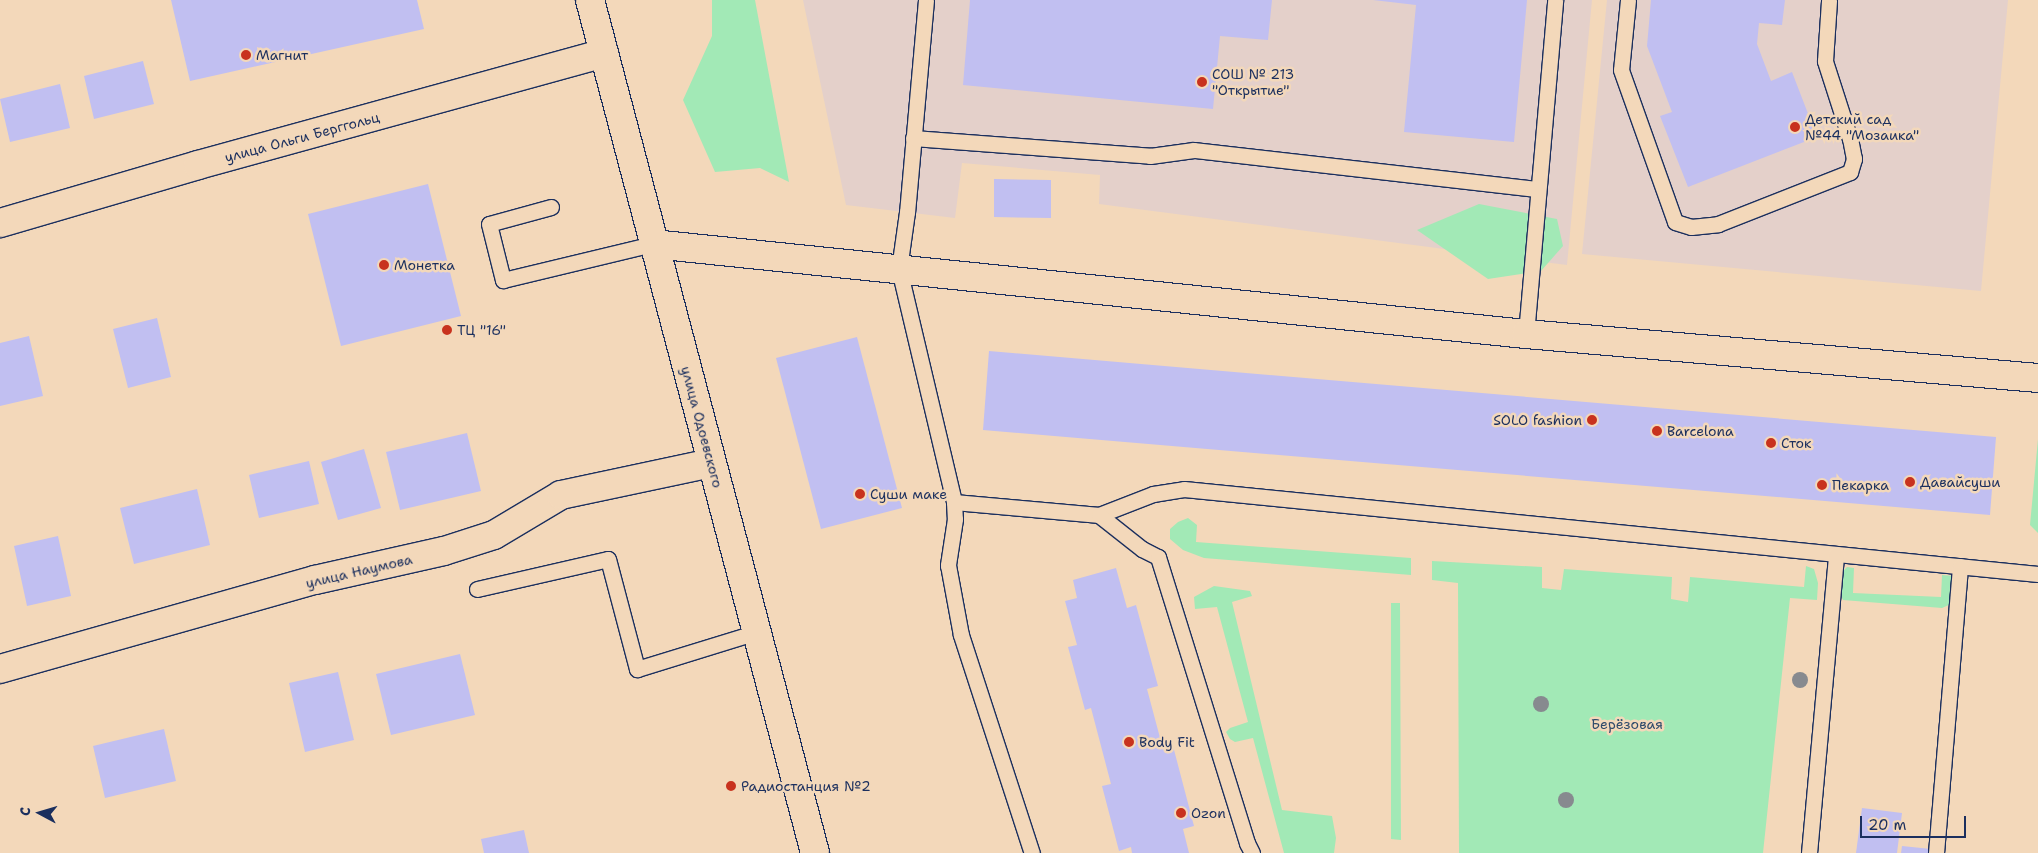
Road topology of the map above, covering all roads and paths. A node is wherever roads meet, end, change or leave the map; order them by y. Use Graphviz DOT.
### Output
graph roads {
  1 [pos="590,0"];
  2 [pos="926,0"];
  3 [pos="1555,0"];
  4 [pos="1628,0"];
  5 [pos="1829,0"];
  6 [pos="604,53"];
  7 [pos="913,138"];
  8 [pos="1538,189"];
  9 [pos="551,207"];
  10 [pos="0,223"];
  11 [pos="653,244"];
  12 [pos="899,269"];
  13 [pos="1526,334"];
  14 [pos="2038,378"];
  15 [pos="712,463"];
  16 [pos="954,502"];
  17 [pos="1098,515"];
  18 [pos="1836,554"];
  19 [pos="1960,566"];
  20 [pos="2038,574"];
  21 [pos="477,589"];
  22 [pos="757,632"];
  23 [pos="0,669"];
  24 [pos="815,853"];
  25 [pos="1032,853"];
  26 [pos="1252,853"];
  27 [pos="1809,853"];
  28 [pos="1936,853"];
  1 -- 6 [label="street, улица Одоевского"];
  2 -- 7 [label="lane"];
  3 -- 8 [label="lane"];
  4 -- 5 [label="lane"];
  6 -- 10 [label="street, улица Ольги Берггольц"];
  6 -- 11 [label="street, улица Одоевского"];
  7 -- 8 [label="lane"];
  7 -- 12 [label="lane"];
  8 -- 13 [label="lane"];
  9 -- 11 [label="lane"];
  11 -- 12 [label="street"];
  11 -- 15 [label="street, улица Одоевского"];
  12 -- 13 [label="street"];
  12 -- 16 [label="lane"];
  13 -- 14 [label="street"];
  15 -- 22 [label="street, улица Одоевского"];
  15 -- 23 [label="street, улица Наумова"];
  16 -- 17 [label="lane"];
  16 -- 25 [label="lane"];
  17 -- 18 [label="lane"];
  17 -- 26 [label="lane"];
  18 -- 19 [label="lane"];
  18 -- 27 [label="lane"];
  19 -- 20 [label="lane"];
  19 -- 28 [label="lane"];
  21 -- 22 [label="lane"];
  22 -- 24 [label="street, улица Одоевского"];
}
